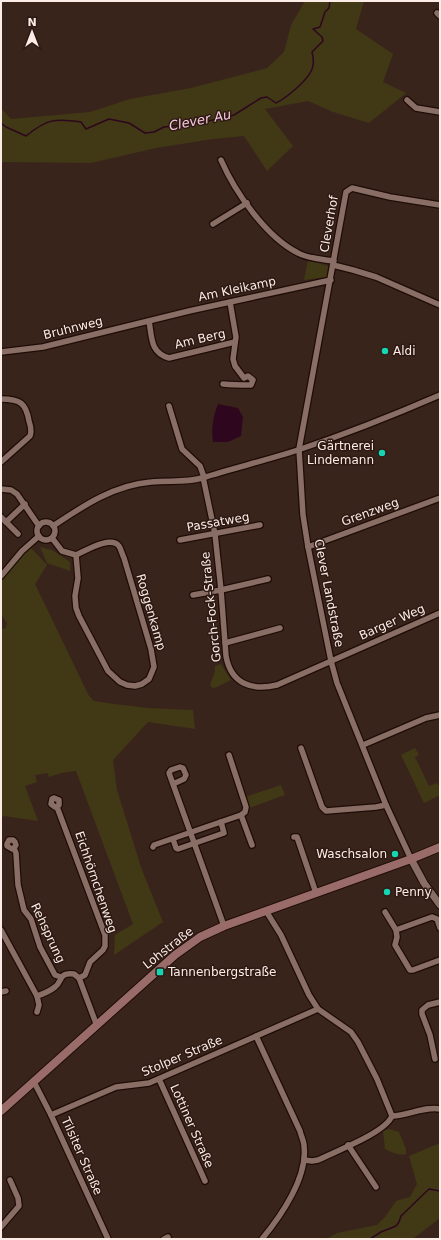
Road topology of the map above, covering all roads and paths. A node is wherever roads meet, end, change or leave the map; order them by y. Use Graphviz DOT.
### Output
graph roads {
  1 [pos="407,100"];
  2 [pos="440,112"];
  3 [pos="221,160"];
  4 [pos="247,203"];
  5 [pos="440,205"];
  6 [pos="213,224"];
  7 [pos="334,263"];
  8 [pos="331,280"];
  9 [pos="230,302"];
  10 [pos="440,305"];
  11 [pos="149,321"];
  12 [pos="235,342"];
  13 [pos="1,352"];
  14 [pos="223,384"];
  15 [pos="440,395"];
  16 [pos="1,399"];
  17 [pos="169,406"];
  18 [pos="299,450"];
  19 [pos="1,462"];
  20 [pos="204,477"];
  21 [pos="1,489"];
  22 [pos="440,498"];
  23 [pos="25,504"];
  24 [pos="1,517"];
  25 [pos="6,522"];
  26 [pos="260,525"];
  27 [pos="39,526"];
  28 [pos="53,526"];
  29 [pos="18,534"];
  30 [pos="215,534"];
  31 [pos="39,536"];
  32 [pos="52,538"];
  33 [pos="180,540"];
  34 [pos="308,547"];
  35 [pos="76,555"];
  36 [pos="1,576"];
  37 [pos="268,579"];
  38 [pos="221,590"];
  39 [pos="193,595"];
  40 [pos="440,613"];
  41 [pos="280,628"];
  42 [pos="225,643"];
  43 [pos="331,661"];
  44 [pos="440,715"];
  45 [pos="363,745"];
  46 [pos="301,748"];
  47 [pos="229,755"];
  48 [pos="173,784"];
  49 [pos="386,805"];
  50 [pos="57,807"];
  51 [pos="241,815"];
  52 [pos="221,822"];
  53 [pos="190,833"];
  54 [pos="294,837"];
  55 [pos="173,839"];
  56 [pos="194,844"];
  57 [pos="252,845"];
  58 [pos="153,847"];
  59 [pos="440,847"];
  60 [pos="14,848"];
  61 [pos="411,859"];
  62 [pos="316,893"];
  63 [pos="440,905"];
  64 [pos="266,911"];
  65 [pos="385,912"];
  66 [pos="224,926"];
  67 [pos="440,928"];
  68 [pos="1,930"];
  69 [pos="396,930"];
  70 [pos="440,960"];
  71 [pos="61,977"];
  72 [pos="79,978"];
  73 [pos="37,996"];
  74 [pos="440,1002"];
  75 [pos="318,1009"];
  76 [pos="37,1012"];
  77 [pos="97,1026"];
  78 [pos="256,1036"];
  79 [pos="435,1059"];
  80 [pos="159,1079"];
  81 [pos="34,1082"];
  82 [pos="440,1109"];
  83 [pos="1,1111"];
  84 [pos="51,1115"];
  85 [pos="392,1116"];
  86 [pos="348,1145"];
  87 [pos="304,1160"];
  88 [pos="10,1180"];
  89 [pos="205,1181"];
  90 [pos="376,1187"];
  91 [pos="1,1227"];
  92 [pos="108,1239"];
  93 [pos="262,1239"];
  1 -- 2 [label="street"];
  3 -- 4 [label="street, Cleverhof"];
  4 -- 6 [label="street"];
  4 -- 7 [label="street, Cleverhof"];
  5 -- 7 [label="street, Cleverhof"];
  7 -- 8 [label="street, Clever Landstraße"];
  7 -- 10 [label="street"];
  8 -- 9 [label="street, Am Kleikamp"];
  8 -- 18 [label="street, Clever Landstraße"];
  9 -- 11 [label="street, Am Kleikamp"];
  9 -- 12 [label="street"];
  11 -- 12 [label="street, Am Berg"];
  11 -- 13 [label="street, Bruhnweg"];
  12 -- 14 [label="street"];
  15 -- 18 [label="street"];
  16 -- 19 [label="street"];
  17 -- 20 [label="street, Gorch-Fock-Straße"];
  18 -- 20 [label="street"];
  18 -- 34 [label="street, Clever Landstraße"];
  20 -- 28 [label="street"];
  20 -- 30 [label="street, Gorch-Fock-Straße"];
  21 -- 23 [label="street"];
  22 -- 34 [label="street, Grenzweg"];
  23 -- 25 [label="street"];
  23 -- 27 [label="street"];
  24 -- 25 [label="street"];
  25 -- 29 [label="street"];
  26 -- 30 [label="street, Passatweg"];
  27 -- 28 [label="street"];
  27 -- 31 [label="street"];
  28 -- 32 [label="street"];
  30 -- 33 [label="street, Passatweg"];
  30 -- 38 [label="street, Gorch-Fock-Straße"];
  31 -- 32 [label="street"];
  31 -- 36 [label="street"];
  32 -- 35 [label="street"];
  34 -- 43 [label="street, Clever Landstraße"];
  35 -- 35 [label="street, Roggenkamp"];
  37 -- 38 [label="street"];
  38 -- 39 [label="street"];
  38 -- 42 [label="street, Gorch-Fock-Straße"];
  40 -- 43 [label="street, Barger Weg"];
  41 -- 42 [label="street"];
  42 -- 43 [label="street, Gorch-Fock-Straße"];
  43 -- 45 [label="street, Clever Landstraße"];
  44 -- 45 [label="street"];
  45 -- 49 [label="street, Clever Landstraße"];
  46 -- 49 [label="street"];
  47 -- 51 [label="street"];
  48 -- 53 [label="street"];
  49 -- 61 [label="street, Clever Landstraße"];
  50 -- 72 [label="street, Eichhörnchenweg"];
  51 -- 52 [label="street"];
  51 -- 57 [label="street"];
  52 -- 53 [label="street"];
  52 -- 56 [label="street"];
  53 -- 55 [label="street"];
  53 -- 56 [label="street"];
  54 -- 62 [label="street"];
  55 -- 56 [label="street"];
  55 -- 58 [label="street"];
  56 -- 66 [label="street"];
  59 -- 61 [label="main road, Lohstraße"];
  60 -- 71 [label="street, Rehsprung"];
  61 -- 62 [label="main road, Lohstraße"];
  61 -- 63 [label="street, Clever Landstraße"];
  62 -- 64 [label="main road, Lohstraße"];
  64 -- 66 [label="main road, Lohstraße"];
  64 -- 75 [label="street"];
  65 -- 69 [label="street"];
  66 -- 77 [label="main road, Lohstraße"];
  67 -- 69 [label="street"];
  68 -- 73 [label="street"];
  69 -- 70 [label="street"];
  71 -- 72 [label="street"];
  71 -- 73 [label="street"];
  72 -- 77 [label="street"];
  73 -- 76 [label="street"];
  74 -- 79 [label="street"];
  75 -- 78 [label="street, Stolper Straße"];
  75 -- 85 [label="street"];
  77 -- 81 [label="main road, Lohstraße"];
  78 -- 80 [label="street, Stolper Straße"];
  78 -- 87 [label="street"];
  80 -- 84 [label="street, Stolper Straße"];
  80 -- 89 [label="street, Lottiner Straße"];
  81 -- 83 [label="main road, Lohstraße"];
  81 -- 84 [label="street, Tilsiter Straße"];
  82 -- 85 [label="street"];
  84 -- 92 [label="street, Tilsiter Straße"];
  85 -- 86 [label="street"];
  86 -- 87 [label="street"];
  86 -- 90 [label="street"];
  87 -- 93 [label="street"];
  88 -- 91 [label="street"];
}
